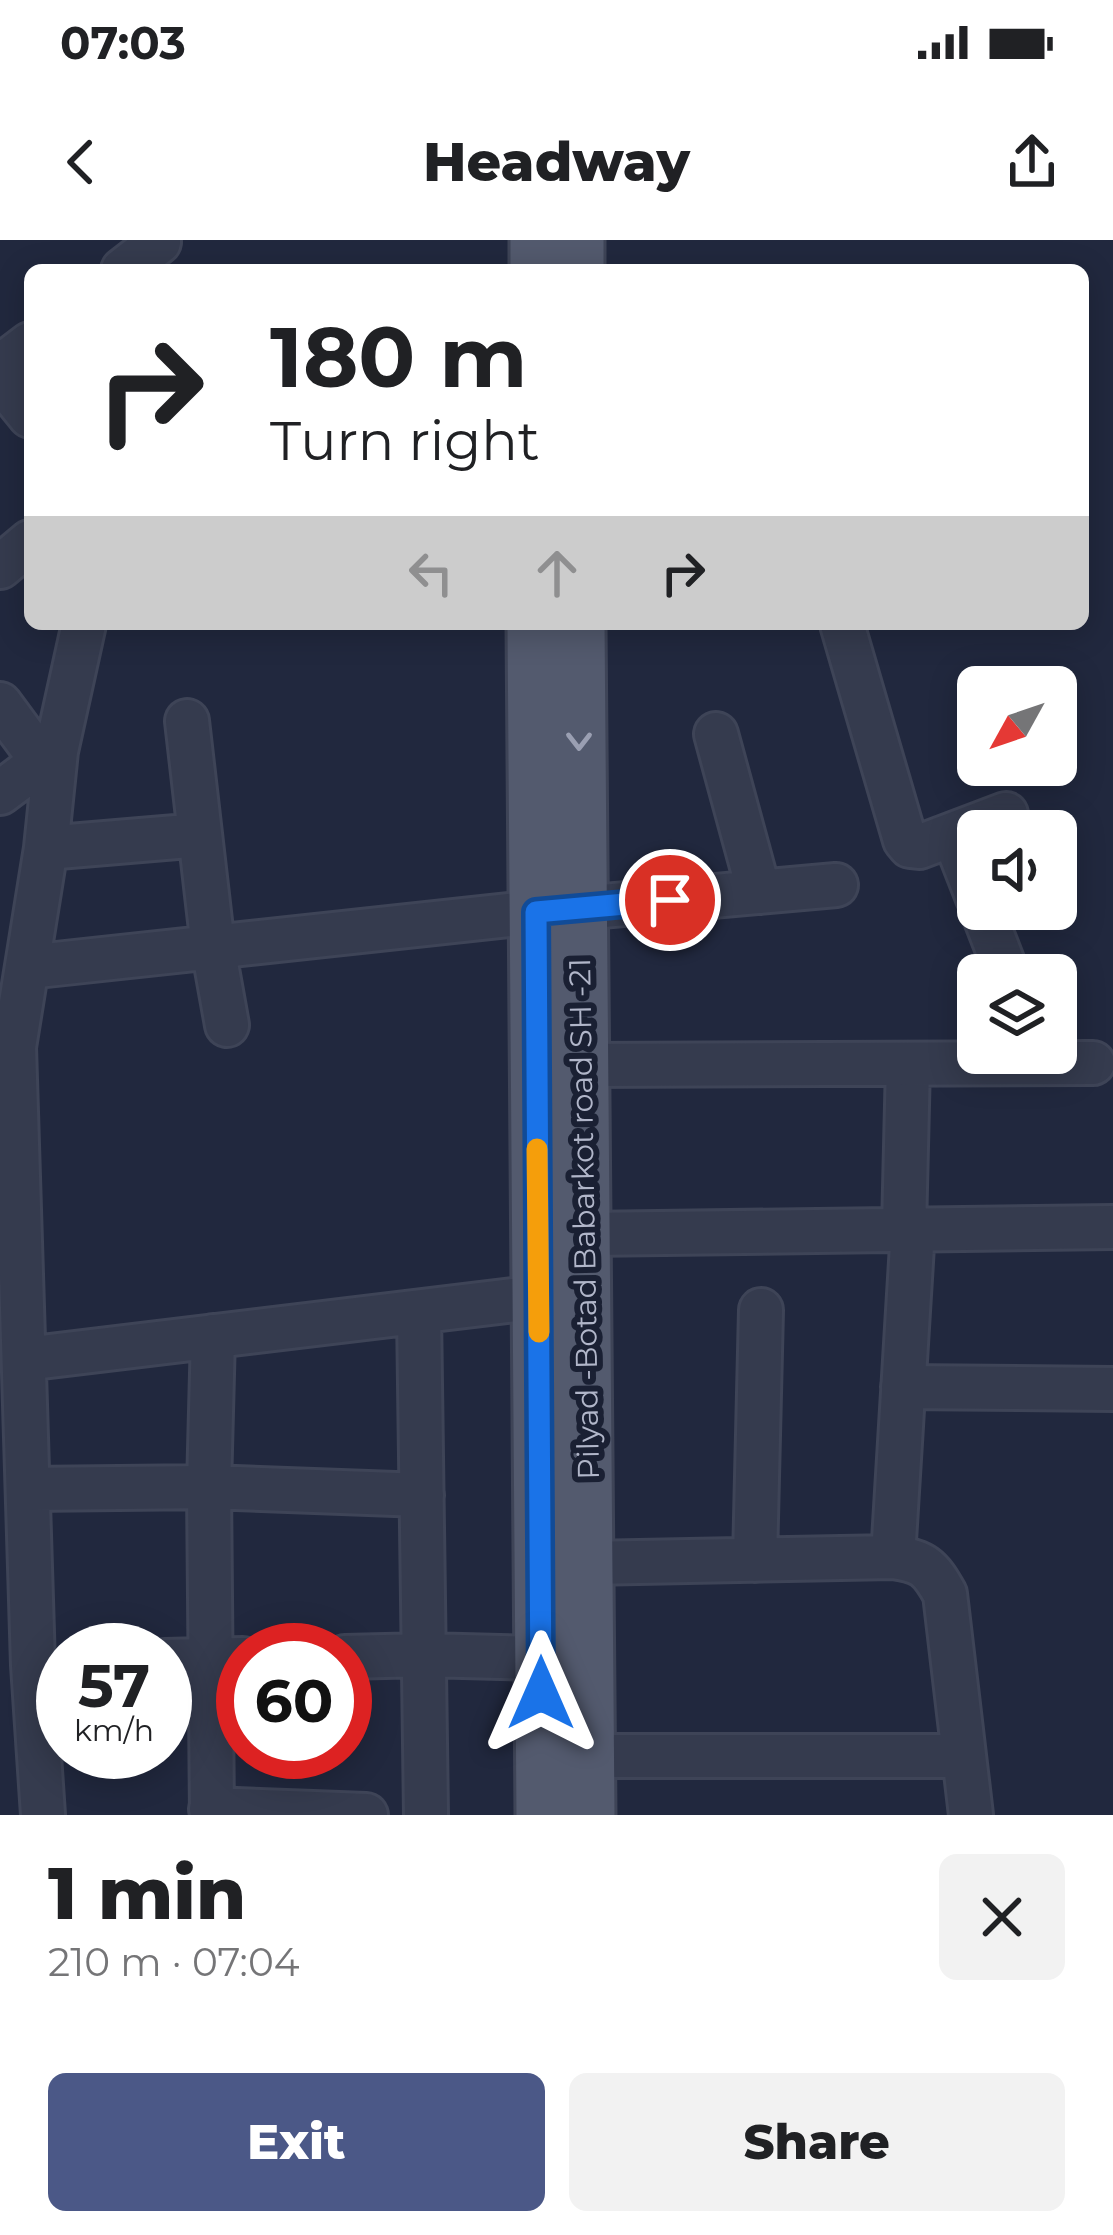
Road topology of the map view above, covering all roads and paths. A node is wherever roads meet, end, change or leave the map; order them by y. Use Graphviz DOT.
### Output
graph roads {
  1 [pos="24,349"];
  2 [pos="0,367"];
  3 [pos="0,379"];
  4 [pos="24,409"];
  5 [pos="24,547"];
  6 [pos="0,566"];
  7 [pos="82,630"];
  8 [pos="534,630"];
  9 [pos="579,630"];
  10 [pos="844,630"];
  11 [pos="0,704"];
  12 [pos="187,721"];
  13 [pos="716,734"];
  14 [pos="49,756"];
  15 [pos="0,793"];
  16 [pos="957,832"];
  17 [pos="953,834"];
  18 [pos="200,835"];
  19 [pos="957,844"];
  20 [pos="46,848"];
  21 [pos="836,885"];
  22 [pos="759,892"];
  23 [pos="558,910"];
  24 [pos="213,947"];
  25 [pos="28,968"];
  26 [pos="227,1025"];
  27 [pos="7,1049"];
  28 [pos="1093,1063"];
  29 [pos="908,1064"];
  30 [pos="583,1066"];
  31 [pos="10,1201"];
  32 [pos="1113,1227"];
  33 [pos="908,1229"];
  34 [pos="585,1234"];
  35 [pos="539,1297"];
  36 [pos="761,1310"];
  37 [pos="418,1312"];
  38 [pos="213,1336"];
  39 [pos="16,1342"];
  40 [pos="903,1387"];
  41 [pos="1113,1389"];
  42 [pos="19,1475"];
  43 [pos="209,1487"];
  44 [pos="422,1495"];
  45 [pos="893,1558"];
  46 [pos="755,1560"];
  47 [pos="588,1564"];
  48 [pos="223,1623"];
  49 [pos="32,1649"];
  50 [pos="425,1654"];
  51 [pos="372,1656"];
  52 [pos="541,1658"];
  53 [pos="589,1756"];
  54 [pos="964,1756"];
  55 [pos="20,1767"];
  56 [pos="216,1771"];
  57 [pos="212,1812"];
  58 [pos="43,1815"];
  59 [pos="366,1815"];
  60 [pos="426,1815"];
  61 [pos="542,1815"];
  62 [pos="590,1815"];
  63 [pos="971,1815"];
  1 -- 2 [label="street"];
  3 -- 4 [label="street"];
  5 -- 6 [label="street"];
  7 -- 14 [label="street"];
  8 -- 23 [label="main road, Pilyad -Botad Babarkot road SH -21"];
  9 -- 23 [label="main road, Pilyad -Botad Babarkot road SH -21, one-way"];
  10 -- 17 [label="street"];
  11 -- 14 [label="street"];
  12 -- 18 [label="street"];
  13 -- 22 [label="street"];
  14 -- 15 [label="street"];
  14 -- 20 [label="street"];
  16 -- 17 [label="street"];
  17 -- 19 [label="street"];
  18 -- 20 [label="street"];
  18 -- 24 [label="street"];
  20 -- 25 [label="street"];
  21 -- 22 [label="street"];
  22 -- 23 [label="street"];
  23 -- 24 [label="street"];
  23 -- 30 [label="main road, Pilyad -Botad Babarkot road SH -21"];
  23 -- 35 [label="main road, Pilyad -Botad Babarkot road SH -21"];
  24 -- 25 [label="street"];
  24 -- 26 [label="street"];
  25 -- 27 [label="street"];
  27 -- 31 [label="street"];
  28 -- 29 [label="street"];
  29 -- 30 [label="street"];
  29 -- 33 [label="street"];
  30 -- 34 [label="main road, Pilyad -Botad Babarkot road SH -21"];
  31 -- 39 [label="street"];
  32 -- 33 [label="street"];
  33 -- 34 [label="street"];
  33 -- 40 [label="street"];
  34 -- 47 [label="main road, Pilyad -Botad Babarkot road SH -21"];
  35 -- 37 [label="street"];
  35 -- 52 [label="main road, Pilyad -Botad Babarkot road SH -21"];
  36 -- 46 [label="street"];
  37 -- 38 [label="street"];
  37 -- 44 [label="street"];
  38 -- 39 [label="street"];
  38 -- 43 [label="street"];
  39 -- 42 [label="street"];
  40 -- 41 [label="street"];
  40 -- 45 [label="street"];
  42 -- 43 [label="street"];
  42 -- 49 [label="street"];
  43 -- 44 [label="street"];
  43 -- 48 [label="street"];
  44 -- 50 [label="street"];
  45 -- 46 [label="street"];
  45 -- 54 [label="street"];
  46 -- 47 [label="street"];
  47 -- 53 [label="main road, Pilyad -Botad Babarkot road SH -21"];
  49 -- 55 [label="street"];
  50 -- 51 [label="street"];
  50 -- 52 [label="street"];
  50 -- 60 [label="street"];
  52 -- 61 [label="main road, Pilyad -Botad Babarkot road SH -21"];
  53 -- 54 [label="street"];
  53 -- 62 [label="main road, Pilyad -Botad Babarkot road SH -21"];
  54 -- 63 [label="street"];
  55 -- 58 [label="street"];
  56 -- 57 [label="street"];
  57 -- 59 [label="street"];
}
